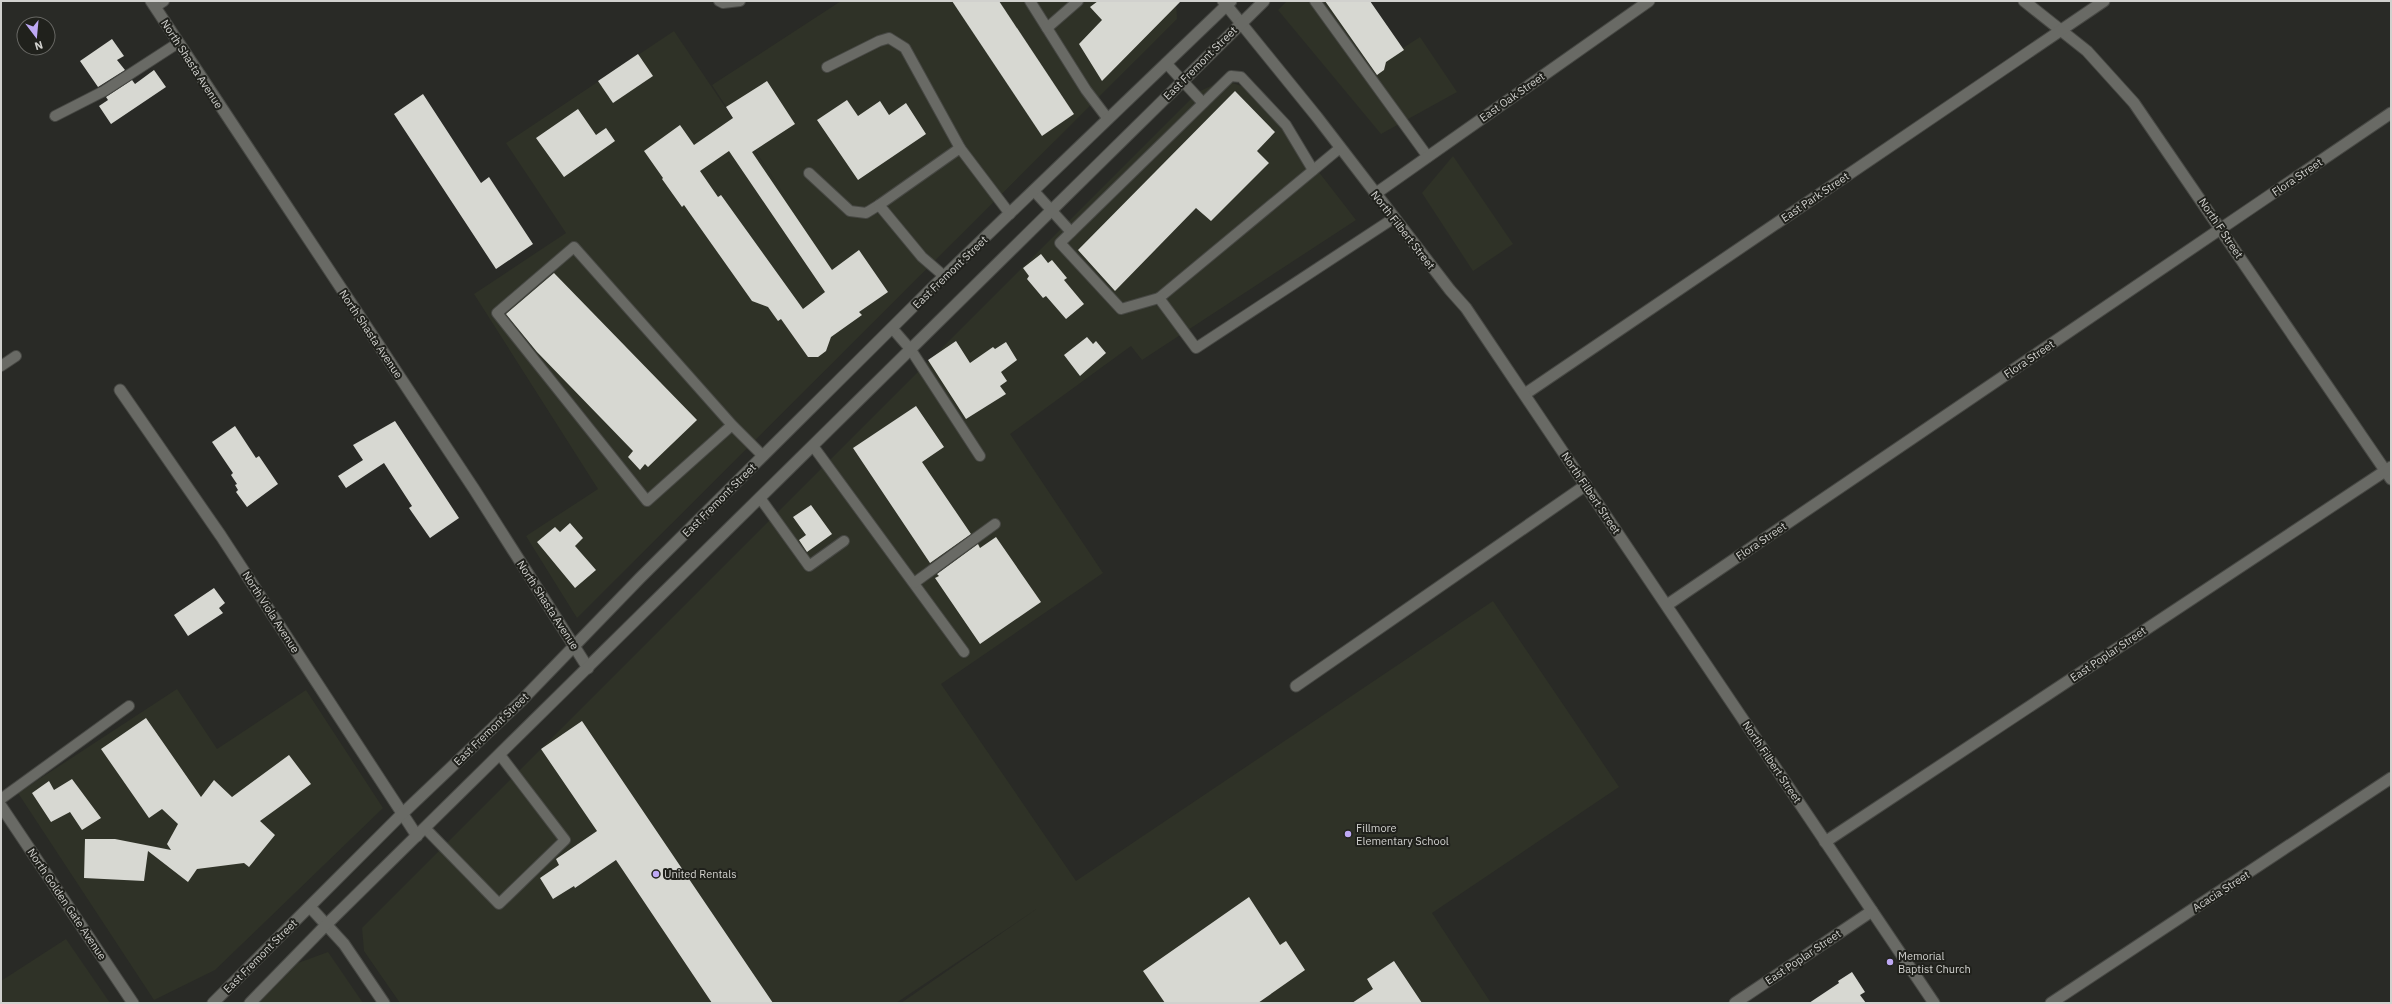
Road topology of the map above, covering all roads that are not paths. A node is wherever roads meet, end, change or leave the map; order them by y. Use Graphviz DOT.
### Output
graph roads {
  1 [pos="719,1"];
  2 [pos="740,1"];
  3 [pos="1030,1"];
  4 [pos="1078,1"];
  5 [pos="1264,1"];
  6 [pos="1316,1"];
  7 [pos="1649,1"];
  8 [pos="2024,1"];
  9 [pos="2104,1"];
  10 [pos="1227,2"];
  11 [pos="156,3"];
  12 [pos="1241,22"];
  13 [pos="1047,28"];
  14 [pos="2060,31"];
  15 [pos="178,43"];
  16 [pos="1166,63"];
  17 [pos="828,67"];
  18 [pos="1182,81"];
  19 [pos="1203,103"];
  20 [pos="2391,113"];
  21 [pos="55,116"];
  22 [pos="1108,119"];
  23 [pos="960,148"];
  24 [pos="1340,148"];
  25 [pos="1428,157"];
  26 [pos="1313,170"];
  27 [pos="809,173"];
  28 [pos="1034,191"];
  29 [pos="1374,194"];
  30 [pos="879,205"];
  31 [pos="1051,210"];
  32 [pos="1010,214"];
  33 [pos="1394,218"];
  34 [pos="2221,228"];
  35 [pos="1071,232"];
  36 [pos="944,276"];
  37 [pos="1159,298"];
  38 [pos="892,328"];
  39 [pos="911,350"];
  40 [pos="16,356"];
  41 [pos="1,366"];
  42 [pos="120,390"];
  43 [pos="1525,394"];
  44 [pos="732,425"];
  45 [pos="813,446"];
  46 [pos="763,456"];
  47 [pos="980,456"];
  48 [pos="2389,472"];
  49 [pos="1586,485"];
  50 [pos="760,498"];
  51 [pos="995,524"];
  52 [pos="844,541"];
  53 [pos="914,583"];
  54 [pos="1667,605"];
  55 [pos="574,646"];
  56 [pos="964,652"];
  57 [pos="588,668"];
  58 [pos="1296,686"];
  59 [pos="129,706"];
  60 [pos="500,755"];
  61 [pos="2391,778"];
  62 [pos="1,799"];
  63 [pos="1,806"];
  64 [pos="402,814"];
  65 [pos="425,828"];
  66 [pos="417,836"];
  67 [pos="1825,842"];
  68 [pos="310,907"];
  69 [pos="1872,911"];
  70 [pos="326,925"];
  71 [pos="133,1003"];
  72 [pos="213,1003"];
  73 [pos="250,1003"];
  74 [pos="384,1003"];
  75 [pos="1735,1003"];
  76 [pos="1934,1003"];
  77 [pos="2051,1003"];
  1 -- 2 [label="lane"];
  3 -- 13 [label="lane"];
  4 -- 13 [label="lane"];
  5 -- 12 [label="street, East Fremont Street"];
  6 -- 25 [label="lane"];
  7 -- 25 [label="street, East Oak Street"];
  8 -- 14 [label="street, North F Street"];
  9 -- 14 [label="street, East Park Street"];
  10 -- 12 [label="street, North Filbert Street"];
  10 -- 16 [label="street, East Fremont Street"];
  11 -- 15 [label="street, North Shasta Avenue"];
  12 -- 18 [label="street, East Fremont Street"];
  12 -- 24 [label="street, North Filbert Street"];
  13 -- 22 [label="lane"];
  14 -- 34 [label="street, North F Street"];
  14 -- 43 [label="street, East Park Street"];
  15 -- 21 [label="lane"];
  15 -- 55 [label="street, North Shasta Avenue"];
  16 -- 18 [label="lane"];
  16 -- 22 [label="street, East Fremont Street"];
  17 -- 23 [label="lane"];
  18 -- 19 [label="lane"];
  18 -- 31 [label="street, East Fremont Street"];
  19 -- 26 [label="lane"];
  19 -- 35 [label="lane"];
  20 -- 34 [label="street, Flora Street"];
  22 -- 28 [label="street, East Fremont Street"];
  23 -- 30 [label="lane"];
  23 -- 32 [label="lane"];
  24 -- 26 [label="lane"];
  24 -- 29 [label="street, North Filbert Street"];
  25 -- 29 [label="street, East Oak Street"];
  26 -- 37 [label="lane"];
  27 -- 30 [label="lane"];
  28 -- 31 [label="lane"];
  28 -- 32 [label="street, East Fremont Street"];
  29 -- 33 [label="street, North Filbert Street"];
  30 -- 36 [label="lane"];
  31 -- 35 [label="lane"];
  31 -- 39 [label="street, East Fremont Street"];
  32 -- 36 [label="street, East Fremont Street"];
  33 -- 37 [label="lane"];
  33 -- 43 [label="street, North Filbert Street"];
  34 -- 48 [label="street, North F Street"];
  34 -- 54 [label="street, Flora Street"];
  35 -- 37 [label="lane"];
  36 -- 38 [label="street, East Fremont Street"];
  38 -- 39 [label="lane"];
  38 -- 46 [label="street, East Fremont Street"];
  39 -- 45 [label="street, East Fremont Street"];
  39 -- 47 [label="lane"];
  40 -- 41 [label="lane"];
  42 -- 64 [label="street, North Viola Avenue"];
  43 -- 49 [label="street, North Filbert Street"];
  44 -- 44 [label="lane"];
  44 -- 46 [label="lane"];
  45 -- 50 [label="street, East Fremont Street"];
  45 -- 53 [label="lane"];
  46 -- 55 [label="street, East Fremont Street"];
  48 -- 67 [label="street, East Poplar Street"];
  49 -- 54 [label="street, North Filbert Street"];
  49 -- 58 [label="street"];
  50 -- 52 [label="lane"];
  50 -- 57 [label="street, East Fremont Street"];
  51 -- 53 [label="lane"];
  53 -- 56 [label="lane"];
  54 -- 67 [label="street, North Filbert Street"];
  55 -- 57 [label="street, North Shasta Avenue"];
  55 -- 64 [label="street, East Fremont Street"];
  57 -- 60 [label="street, East Fremont Street"];
  59 -- 62 [label="lane"];
  60 -- 65 [label="street, East Fremont Street"];
  60 -- 65 [label="lane"];
  61 -- 77 [label="street, Acacia Street"];
  63 -- 71 [label="street, North Golden Gate Avenue"];
  64 -- 66 [label="street, North Viola Avenue"];
  64 -- 68 [label="street, East Fremont Street"];
  65 -- 66 [label="street, East Fremont Street"];
  66 -- 70 [label="street, East Fremont Street"];
  67 -- 69 [label="street, North Filbert Street"];
  68 -- 70 [label="street"];
  68 -- 72 [label="street, East Fremont Street"];
  69 -- 75 [label="street, East Poplar Street"];
  69 -- 76 [label="street, North Filbert Street"];
  70 -- 73 [label="street, East Fremont Street"];
  70 -- 74 [label="street"];
}
